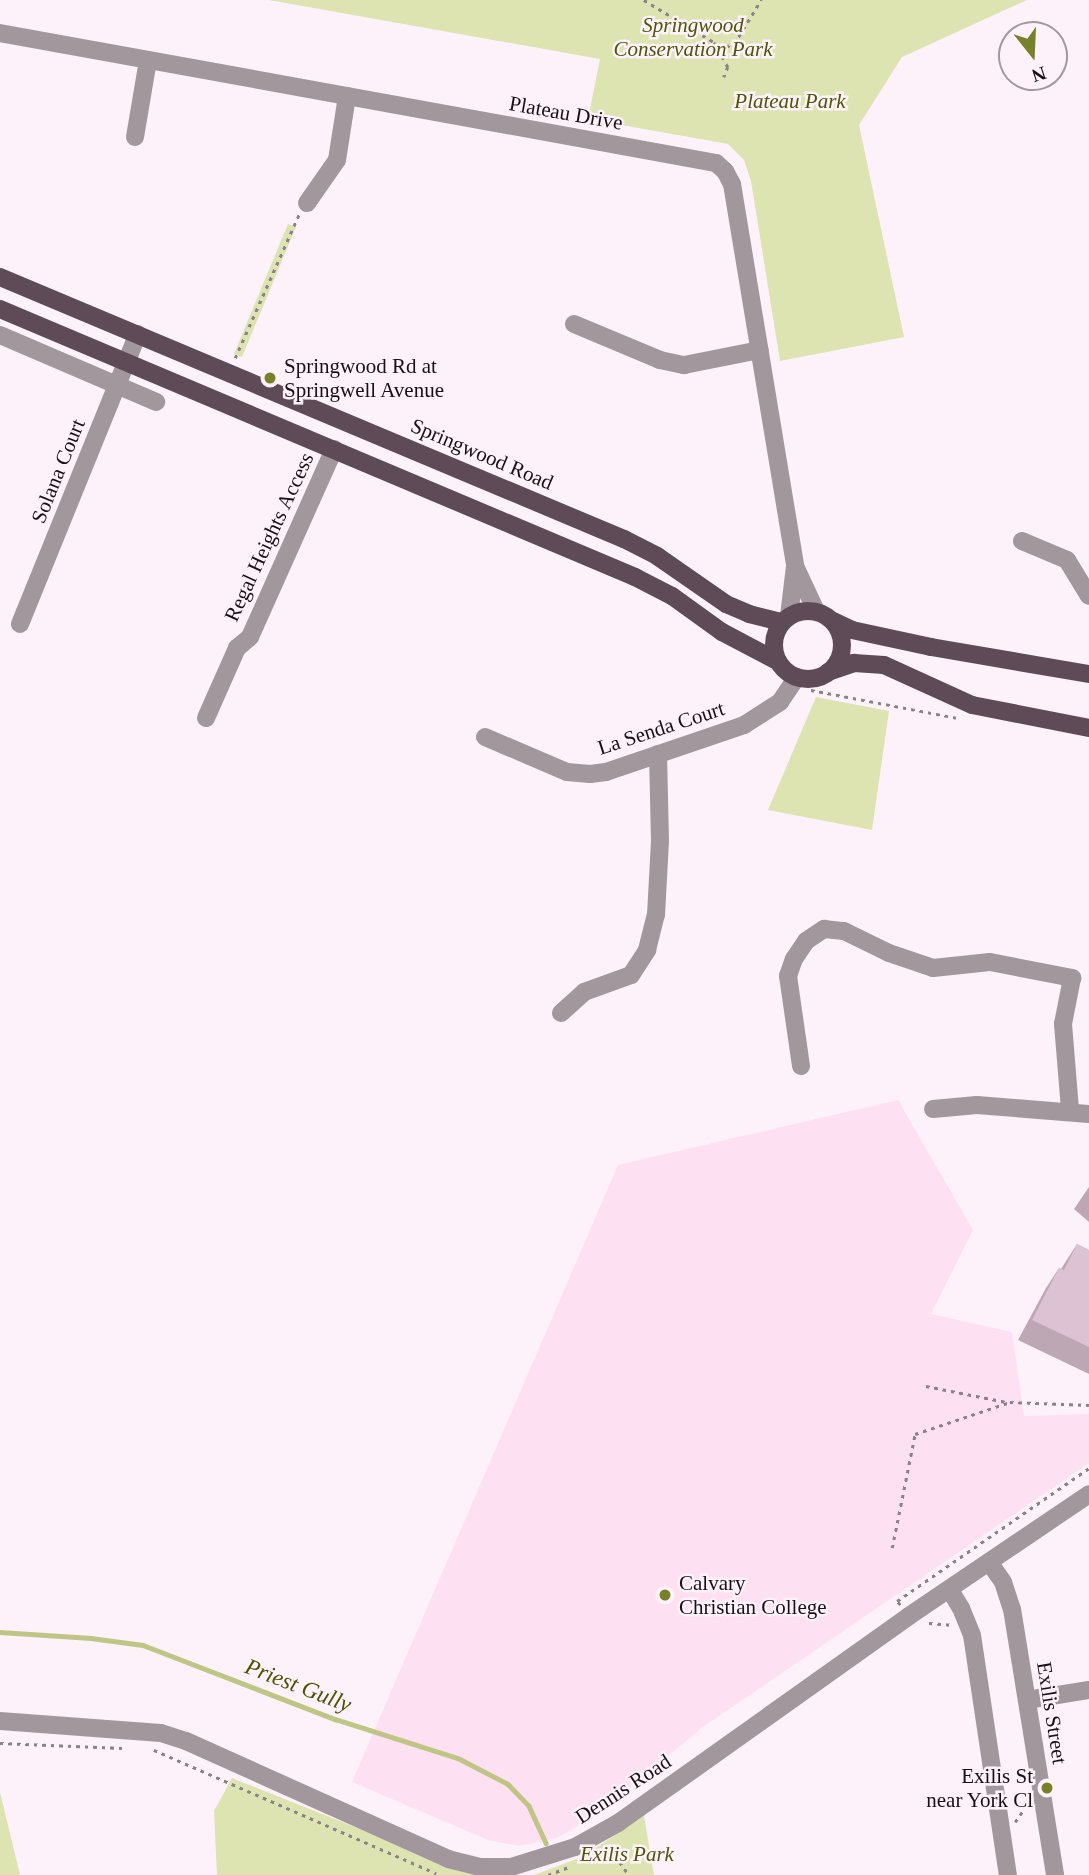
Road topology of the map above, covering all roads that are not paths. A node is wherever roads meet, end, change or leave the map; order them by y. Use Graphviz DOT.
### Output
graph roads {
  1 [pos="0,33"];
  2 [pos="148,60"];
  3 [pos="347,96"];
  4 [pos="135,137"];
  5 [pos="307,203"];
  6 [pos="0,277"];
  7 [pos="0,309"];
  8 [pos="573,324"];
  9 [pos="138,334"];
  10 [pos="0,335"];
  11 [pos="760,350"];
  12 [pos="128,361"];
  13 [pos="117,384"];
  14 [pos="156,402"];
  15 [pos="334,449"];
  16 [pos="1022,541"];
  17 [pos="795,566"];
  18 [pos="1089,596"];
  19 [pos="816,611"];
  20 [pos="786,619"];
  21 [pos="832,621"];
  22 [pos="20,624"];
  23 [pos="779,662"];
  24 [pos="1088,671"];
  25 [pos="828,672"];
  26 [pos="797,677"];
  27 [pos="206,718"];
  28 [pos="1089,728"];
  29 [pos="485,737"];
  30 [pos="658,754"];
  31 [pos="561,1013"];
  32 [pos="801,1066"];
  33 [pos="933,1110"];
  34 [pos="1070,1110"];
  35 [pos="1089,1114"];
  36 [pos="1089,1494"];
  37 [pos="989,1562"];
  38 [pos="950,1590"];
  39 [pos="1089,1690"];
  40 [pos="1027,1700"];
  41 [pos="0,1721"];
  42 [pos="1008,1875"];
  43 [pos="1055,1875"];
  1 -- 2 [label="street, Plateau Drive"];
  2 -- 3 [label="street, Plateau Drive"];
  2 -- 4 [label="street"];
  3 -- 5 [label="street"];
  3 -- 11 [label="street, Plateau Drive"];
  6 -- 9 [label="main road, Springwood Road"];
  7 -- 12 [label="main road"];
  8 -- 11 [label="street"];
  9 -- 12 [label="street, Solana Court"];
  9 -- 20 [label="main road, Springwood Road"];
  10 -- 13 [label="street"];
  11 -- 17 [label="street, Plateau Drive"];
  12 -- 13 [label="street, Solana Court"];
  12 -- 15 [label="main road"];
  13 -- 14 [label="street"];
  13 -- 22 [label="street, Solana Court"];
  15 -- 23 [label="main road"];
  15 -- 27 [label="street, Regal Heights Access"];
  16 -- 18 [label="street"];
  17 -- 19 [label="street, Plateau Drive"];
  17 -- 20 [label="street, Plateau Drive"];
  19 -- 20 [label="main road"];
  19 -- 21 [label="main road"];
  20 -- 23 [label="main road"];
  21 -- 24 [label="main road"];
  21 -- 25 [label="main road"];
  23 -- 26 [label="main road"];
  25 -- 26 [label="main road"];
  25 -- 28 [label="main road"];
  26 -- 30 [label="street, La Senda Court"];
  29 -- 30 [label="street, La Senda Court"];
  30 -- 31 [label="street"];
  32 -- 34 [label="street"];
  33 -- 34 [label="street"];
  34 -- 35 [label="street"];
  36 -- 37 [label="street, Dennis Road"];
  37 -- 38 [label="street, Dennis Road"];
  37 -- 40 [label="street, Exilis Street"];
  38 -- 41 [label="street, Dennis Road"];
  38 -- 42 [label="street"];
  39 -- 40 [label="street"];
  40 -- 43 [label="street, Exilis Street"];
}
